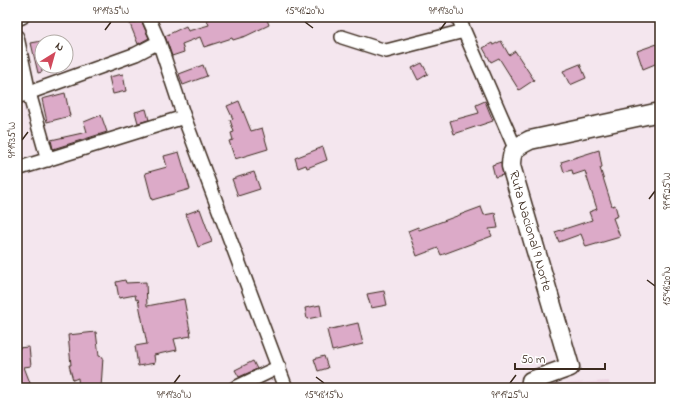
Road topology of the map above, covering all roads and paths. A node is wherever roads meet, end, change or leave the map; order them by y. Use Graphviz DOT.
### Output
graph roads {
  1 [pos="22,17"];
  2 [pos="148,17"];
  3 [pos="458,17"];
  4 [pos="17,19"];
  5 [pos="464,31"];
  6 [pos="17,37"];
  7 [pos="342,37"];
  8 [pos="159,42"];
  9 [pos="23,95"];
  10 [pos="660,112"];
  11 [pos="184,117"];
  12 [pos="515,148"];
  13 [pos="48,160"];
  14 [pos="17,169"];
  15 [pos="279,367"];
  16 [pos="235,388"];
  17 [pos="286,388"];
  18 [pos="530,388"];
  1 -- 4 [label="street"];
  2 -- 8 [label="street"];
  3 -- 5 [label="street"];
  5 -- 7 [label="street"];
  5 -- 12 [label="street"];
  6 -- 9 [label="street"];
  8 -- 9 [label="street"];
  8 -- 11 [label="street"];
  9 -- 13 [label="street"];
  10 -- 12 [label="street"];
  11 -- 13 [label="street"];
  11 -- 15 [label="street"];
  12 -- 18 [label="street, Ruta Nacional 9 Norte"];
  13 -- 14 [label="street"];
  15 -- 16 [label="street"];
  15 -- 17 [label="street"];
}
